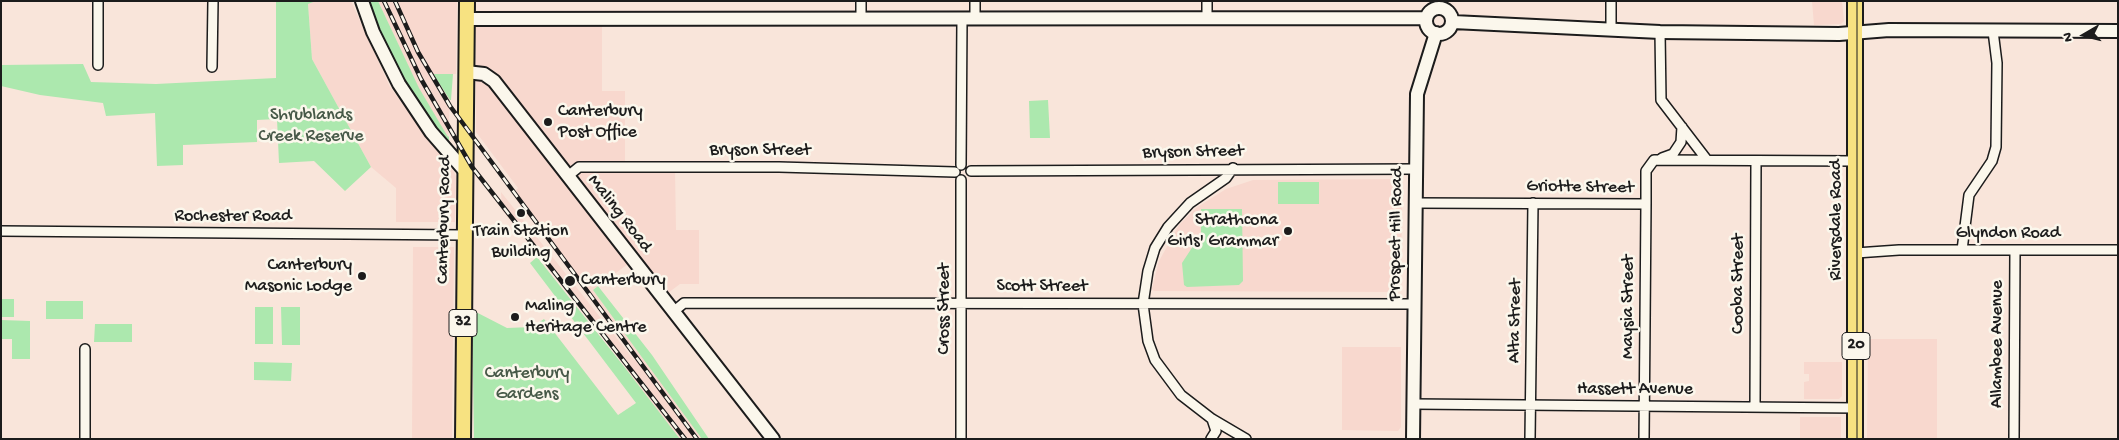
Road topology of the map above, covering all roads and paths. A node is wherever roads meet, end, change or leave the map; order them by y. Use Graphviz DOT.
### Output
graph roads {
  1 [pos="98,1"];
  2 [pos="214,1"];
  3 [pos="362,1"];
  4 [pos="467,1"];
  5 [pos="861,1"];
  6 [pos="975,1"];
  7 [pos="1207,1"];
  8 [pos="1612,1"];
  9 [pos="1855,1"];
  10 [pos="1441,4"];
  11 [pos="861,18"];
  12 [pos="1426,18"];
  13 [pos="467,19"];
  14 [pos="968,19"];
  15 [pos="1207,19"];
  16 [pos="1452,22"];
  17 [pos="1611,29"];
  18 [pos="1997,31"];
  19 [pos="2118,31"];
  20 [pos="1660,32"];
  21 [pos="1436,33"];
  22 [pos="1857,33"];
  23 [pos="98,65"];
  24 [pos="212,67"];
  25 [pos="466,72"];
  26 [pos="1682,128"];
  27 [pos="465,137"];
  28 [pos="442,144"];
  29 [pos="1654,160"];
  30 [pos="1707,160"];
  31 [pos="1756,161"];
  32 [pos="1856,161"];
  33 [pos="958,168"];
  34 [pos="1233,168"];
  35 [pos="1416,169"];
  36 [pos="971,171"];
  37 [pos="465,172"];
  38 [pos="568,176"];
  39 [pos="961,180"];
  40 [pos="1415,203"];
  41 [pos="1533,203"];
  42 [pos="1646,204"];
  43 [pos="1,231"];
  44 [pos="464,236"];
  45 [pos="1856,250"];
  46 [pos="1966,250"];
  47 [pos="2015,250"];
  48 [pos="2118,250"];
  49 [pos="962,303"];
  50 [pos="1143,304"];
  51 [pos="1414,304"];
  52 [pos="673,312"];
  53 [pos="85,349"];
  54 [pos="1413,404"];
  55 [pos="1531,405"];
  56 [pos="1644,406"];
  57 [pos="1754,407"];
  58 [pos="1856,408"];
  59 [pos="1212,419"];
  60 [pos="85,439"];
  61 [pos="463,439"];
  62 [pos="773,439"];
  63 [pos="953,439"];
  64 [pos="963,439"];
  65 [pos="1211,439"];
  66 [pos="1246,439"];
  67 [pos="1413,439"];
  68 [pos="1530,439"];
  69 [pos="1644,439"];
  70 [pos="1856,439"];
  71 [pos="2014,439"];
  1 -- 23 [label="street"];
  2 -- 24 [label="street"];
  3 -- 28 [label="street"];
  4 -- 13 [label="main road, Canterbury Road / 32"];
  5 -- 11 [label="street"];
  6 -- 14 [label="street"];
  7 -- 15 [label="street"];
  8 -- 17 [label="street"];
  9 -- 22 [label="main road, Riversdale Road / 20"];
  10 -- 12 [label="street"];
  10 -- 16 [label="street"];
  11 -- 13 [label="street"];
  11 -- 14 [label="street"];
  12 -- 15 [label="street"];
  12 -- 21 [label="street"];
  13 -- 25 [label="main road, Canterbury Road / 32"];
  14 -- 15 [label="street"];
  14 -- 33 [label="street"];
  16 -- 17 [label="street"];
  16 -- 21 [label="street"];
  17 -- 20 [label="street"];
  18 -- 19 [label="street"];
  18 -- 22 [label="street"];
  18 -- 46 [label="street"];
  20 -- 22 [label="street"];
  20 -- 26 [label="street"];
  21 -- 35 [label="street, Prospect Hill Road"];
  22 -- 32 [label="main road, Riversdale Road / 20"];
  25 -- 27 [label="main road, Canterbury Road / 32"];
  25 -- 38 [label="street, Maling Road"];
  26 -- 29 [label="street"];
  26 -- 30 [label="street"];
  27 -- 28 [label="street"];
  27 -- 37 [label="main road, Canterbury Road / 32"];
  28 -- 37 [label="street"];
  29 -- 30 [label="street"];
  29 -- 42 [label="street, Griotte Street"];
  30 -- 31 [label="street"];
  31 -- 32 [label="street"];
  31 -- 57 [label="street, Cooba Street"];
  32 -- 45 [label="main road, Riversdale Road / 20"];
  33 -- 36 [label="street"];
  33 -- 38 [label="street, Bryson Street"];
  33 -- 39 [label="street"];
  34 -- 35 [label="street, Bryson Street"];
  34 -- 36 [label="street, Bryson Street"];
  34 -- 50 [label="street"];
  35 -- 40 [label="street, Prospect Hill Road"];
  36 -- 39 [label="street"];
  37 -- 44 [label="main road, Canterbury Road / 32"];
  38 -- 52 [label="street, Maling Road"];
  39 -- 49 [label="street, Cross Street"];
  40 -- 41 [label="street, Griotte Street"];
  40 -- 51 [label="street, Prospect Hill Road"];
  41 -- 42 [label="street, Griotte Street"];
  41 -- 55 [label="street, Alta Street"];
  42 -- 56 [label="street, Maysia Street"];
  43 -- 44 [label="street, Rochester Road"];
  44 -- 61 [label="main road, Canterbury Road / 32"];
  45 -- 46 [label="street, Glyndon Road"];
  45 -- 58 [label="main road, Riversdale Road / 20"];
  46 -- 47 [label="street, Glyndon Road"];
  47 -- 48 [label="street, Glyndon Road"];
  47 -- 71 [label="street, Allambee Avenue"];
  49 -- 50 [label="street, Scott Street"];
  49 -- 52 [label="street, Scott Street"];
  49 -- 64 [label="street, Cross Street"];
  50 -- 51 [label="street, Scott Street"];
  50 -- 59 [label="street"];
  51 -- 54 [label="street, Prospect Hill Road"];
  52 -- 62 [label="street, Maling Road"];
  53 -- 60 [label="street"];
  54 -- 55 [label="street, Hassett Avenue"];
  54 -- 67 [label="street, Prospect Hill Road"];
  55 -- 56 [label="street, Hassett Avenue"];
  55 -- 68 [label="street, Alta Street"];
  56 -- 57 [label="street, Hassett Avenue"];
  56 -- 69 [label="street, Maysia Street"];
  57 -- 58 [label="street, Hassett Avenue"];
  58 -- 70 [label="main road, Riversdale Road / 20"];
  59 -- 65 [label="street"];
  59 -- 66 [label="street"];
  63 -- 64 [label="street"];
}
